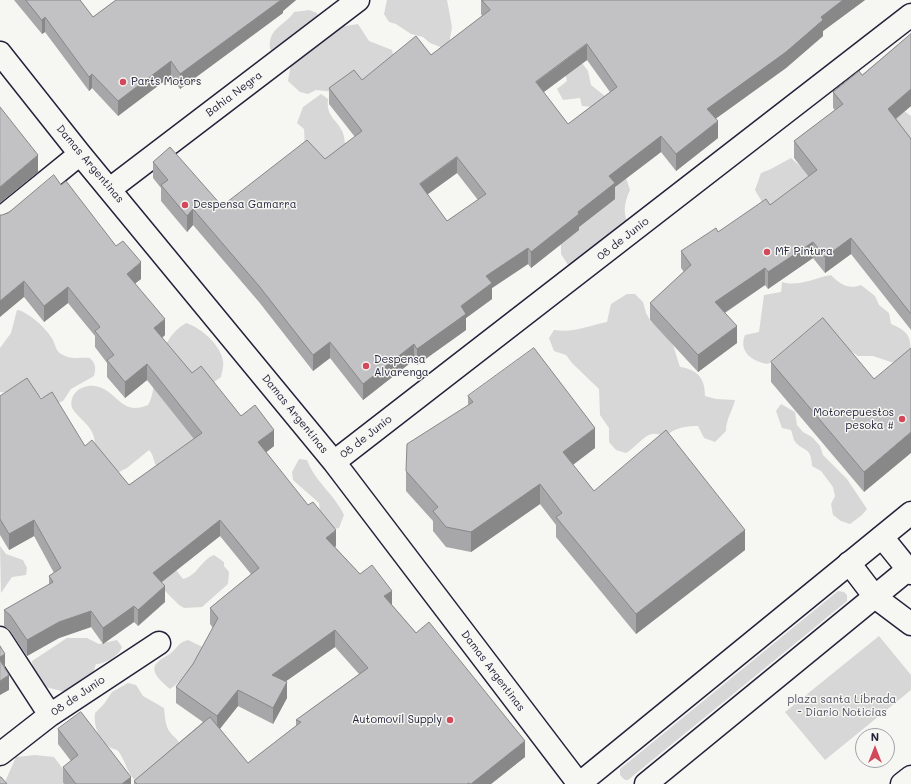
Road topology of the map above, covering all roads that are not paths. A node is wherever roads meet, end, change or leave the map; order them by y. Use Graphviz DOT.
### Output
graph roads {
  1 [pos="358,0"];
  2 [pos="911,15"];
  3 [pos="0,53"];
  4 [pos="80,154"];
  5 [pos="110,189"];
  6 [pos="0,219"];
  7 [pos="334,462"];
  8 [pos="911,512"];
  9 [pos="882,536"];
  10 [pos="849,563"];
  11 [pos="910,570"];
  12 [pos="875,597"];
  13 [pos="911,624"];
  14 [pos="0,638"];
  15 [pos="159,643"];
  16 [pos="50,715"];
  17 [pos="0,754"];
  18 [pos="911,777"];
  19 [pos="579,784"];
  20 [pos="646,784"];
  21 [pos="902,784"];
  1 -- 5 [label="main road, Bahia Negra"];
  2 -- 7 [label="main road, 08 de Junio"];
  3 -- 4 [label="main road, Damas Argentinas"];
  4 -- 5 [label="main road, Damas Argentinas"];
  4 -- 6 [label="main road"];
  5 -- 7 [label="main road, Damas Argentinas"];
  7 -- 19 [label="main road, Damas Argentinas"];
  8 -- 9 [label="main road"];
  9 -- 10 [label="main road"];
  9 -- 11 [label="main road"];
  10 -- 12 [label="main road"];
  10 -- 19 [label="main road"];
  11 -- 12 [label="main road"];
  12 -- 13 [label="main road"];
  12 -- 20 [label="main road"];
  14 -- 16 [label="main road"];
  15 -- 16 [label="main road, 08 de Junio"];
  16 -- 17 [label="main road, 08 de Junio"];
  18 -- 21 [label="main road"];
}
